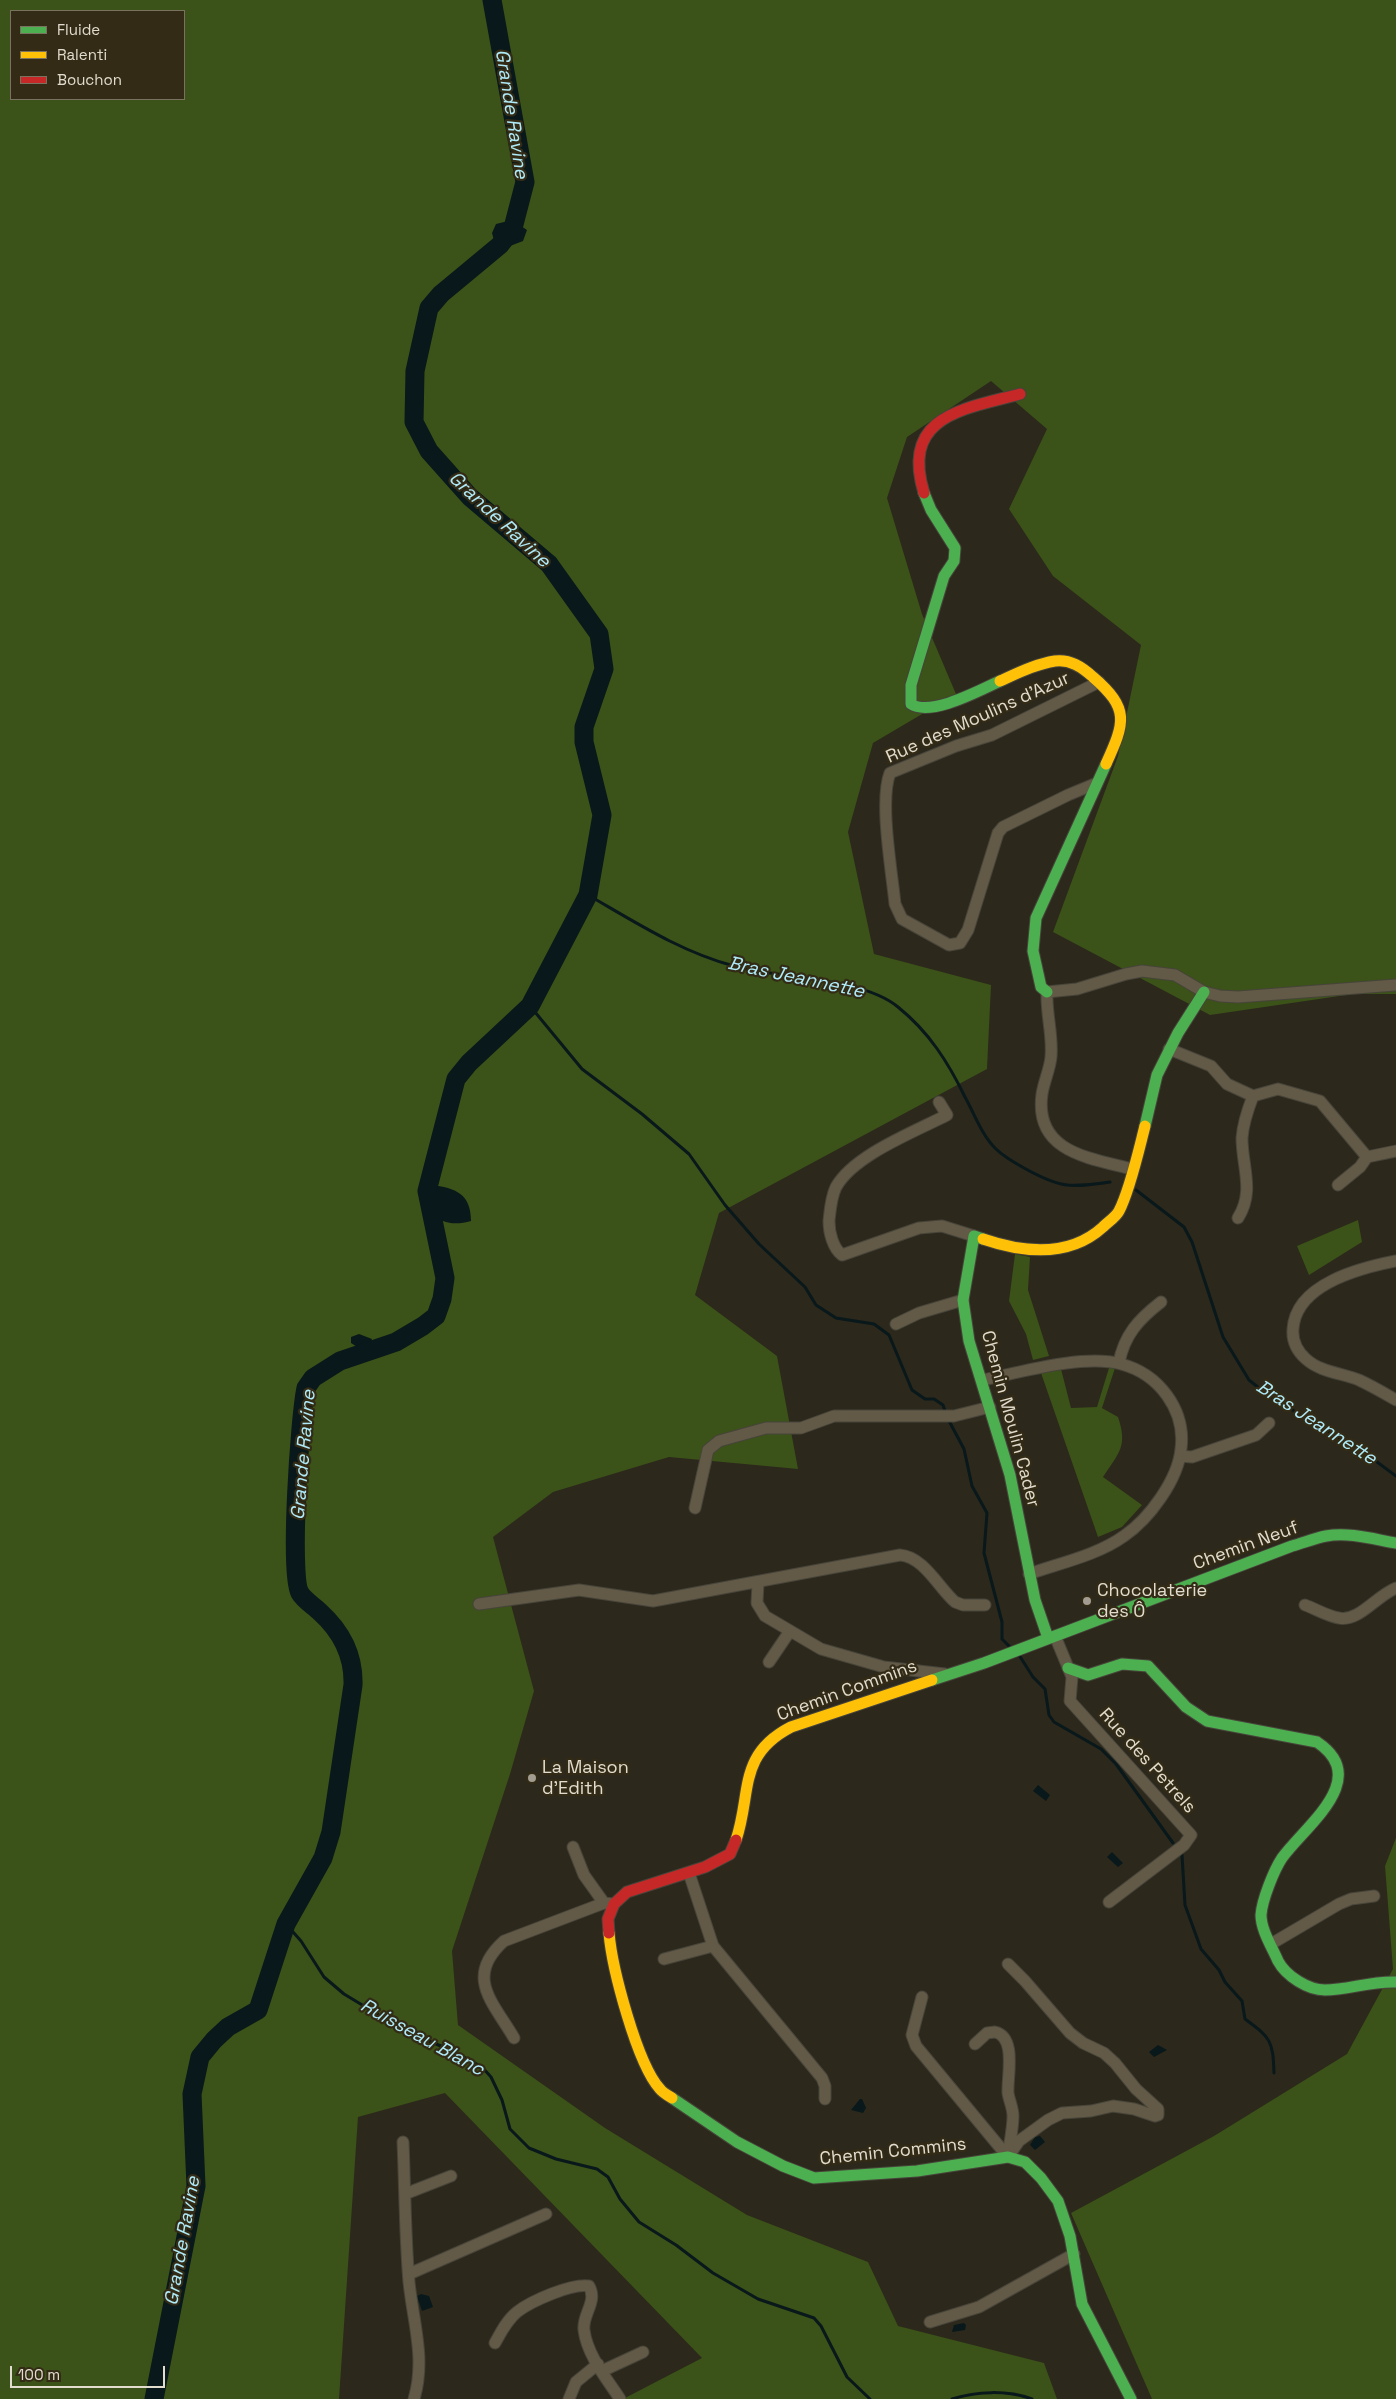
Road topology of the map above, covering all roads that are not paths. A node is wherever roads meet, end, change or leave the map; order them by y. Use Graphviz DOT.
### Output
graph roads {
  1 [pos="1020,394"];
  2 [pos="1098,682"];
  3 [pos="1097,783"];
  4 [pos="1396,985"];
  5 [pos="1047,992"];
  6 [pos="1204,992"];
  7 [pos="1169,1049"];
  8 [pos="1253,1096"];
  9 [pos="939,1102"];
  10 [pos="1396,1151"];
  11 [pos="1367,1157"];
  12 [pos="1132,1169"];
  13 [pos="1338,1185"];
  14 [pos="1238,1218"];
  15 [pos="974,1236"];
  16 [pos="1396,1261"];
  17 [pos="964,1300"];
  18 [pos="1161,1302"];
  19 [pos="896,1324"];
  20 [pos="1119,1363"];
  21 [pos="982,1380"];
  22 [pos="1396,1400"];
  23 [pos="990,1407"];
  24 [pos="1269,1423"];
  25 [pos="1180,1456"];
  26 [pos="695,1508"];
  27 [pos="1396,1543"];
  28 [pos="1029,1574"];
  29 [pos="758,1583"];
  30 [pos="1396,1588"];
  31 [pos="479,1604"];
  32 [pos="985,1605"];
  33 [pos="1305,1605"];
  34 [pos="790,1631"];
  35 [pos="1052,1637"];
  36 [pos="1005,1655"];
  37 [pos="769,1662"];
  38 [pos="1068,1668"];
  39 [pos="947,1674"];
  40 [pos="573,1847"];
  41 [pos="689,1873"];
  42 [pos="1374,1896"];
  43 [pos="1109,1902"];
  44 [pos="609,1903"];
  45 [pos="1271,1944"];
  46 [pos="713,1946"];
  47 [pos="664,1959"];
  48 [pos="1008,1964"];
  49 [pos="1396,1982"];
  50 [pos="922,1998"];
  51 [pos="514,2038"];
  52 [pos="975,2044"];
  53 [pos="825,2098"];
  54 [pos="403,2142"];
  55 [pos="1008,2156"];
  56 [pos="451,2176"];
  57 [pos="405,2194"];
  58 [pos="546,2214"];
  59 [pos="1074,2254"];
  60 [pos="409,2274"];
  61 [pos="930,2322"];
  62 [pos="495,2344"];
  63 [pos="643,2352"];
  64 [pos="600,2367"];
  65 [pos="414,2399"];
  66 [pos="570,2399"];
  67 [pos="620,2399"];
  68 [pos="1131,2399"];
  1 -- 2 [label="street"];
  2 -- 3 [label="street"];
  2 -- 3 [label="street, Rue des Moulins d'Azur"];
  3 -- 5 [label="street"];
  4 -- 6 [label="street"];
  5 -- 6 [label="street"];
  5 -- 12 [label="street"];
  6 -- 7 [label="street"];
  7 -- 8 [label="street"];
  7 -- 12 [label="street"];
  8 -- 11 [label="street"];
  8 -- 14 [label="street"];
  9 -- 15 [label="street"];
  10 -- 11 [label="street"];
  11 -- 13 [label="street"];
  12 -- 15 [label="street"];
  15 -- 17 [label="street, Chemin Moulin Cader"];
  16 -- 22 [label="street"];
  17 -- 19 [label="street"];
  17 -- 21 [label="street, Chemin Moulin Cader"];
  18 -- 20 [label="street"];
  20 -- 21 [label="street"];
  20 -- 25 [label="street"];
  21 -- 23 [label="street, Chemin Moulin Cader"];
  23 -- 26 [label="street"];
  23 -- 28 [label="street, Chemin Moulin Cader"];
  24 -- 25 [label="street"];
  25 -- 28 [label="street"];
  27 -- 35 [label="street, Chemin Neuf"];
  28 -- 35 [label="street, Chemin Moulin Cader"];
  29 -- 31 [label="street"];
  29 -- 32 [label="street"];
  29 -- 34 [label="street"];
  30 -- 33 [label="street"];
  34 -- 37 [label="street"];
  34 -- 39 [label="street"];
  35 -- 36 [label="street, Chemin Neuf"];
  35 -- 38 [label="street, Rue des Petrels"];
  36 -- 39 [label="street, Chemin Commins"];
  38 -- 43 [label="street, Rue des Petrels"];
  38 -- 45 [label="street"];
  39 -- 41 [label="street, Chemin Commins"];
  40 -- 44 [label="street"];
  41 -- 44 [label="street, Chemin Commins"];
  41 -- 46 [label="street"];
  42 -- 45 [label="street"];
  44 -- 51 [label="street, Chemin Commins"];
  44 -- 55 [label="street, Chemin Commins"];
  45 -- 49 [label="street"];
  46 -- 47 [label="street"];
  46 -- 53 [label="street"];
  48 -- 55 [label="street"];
  50 -- 55 [label="street"];
  52 -- 55 [label="street"];
  54 -- 57 [label="street"];
  55 -- 59 [label="street"];
  56 -- 57 [label="street"];
  57 -- 60 [label="street"];
  58 -- 60 [label="street"];
  59 -- 61 [label="street"];
  59 -- 68 [label="street"];
  60 -- 65 [label="street"];
  62 -- 64 [label="street"];
  63 -- 64 [label="street"];
  64 -- 66 [label="street"];
  64 -- 67 [label="street"];
}
